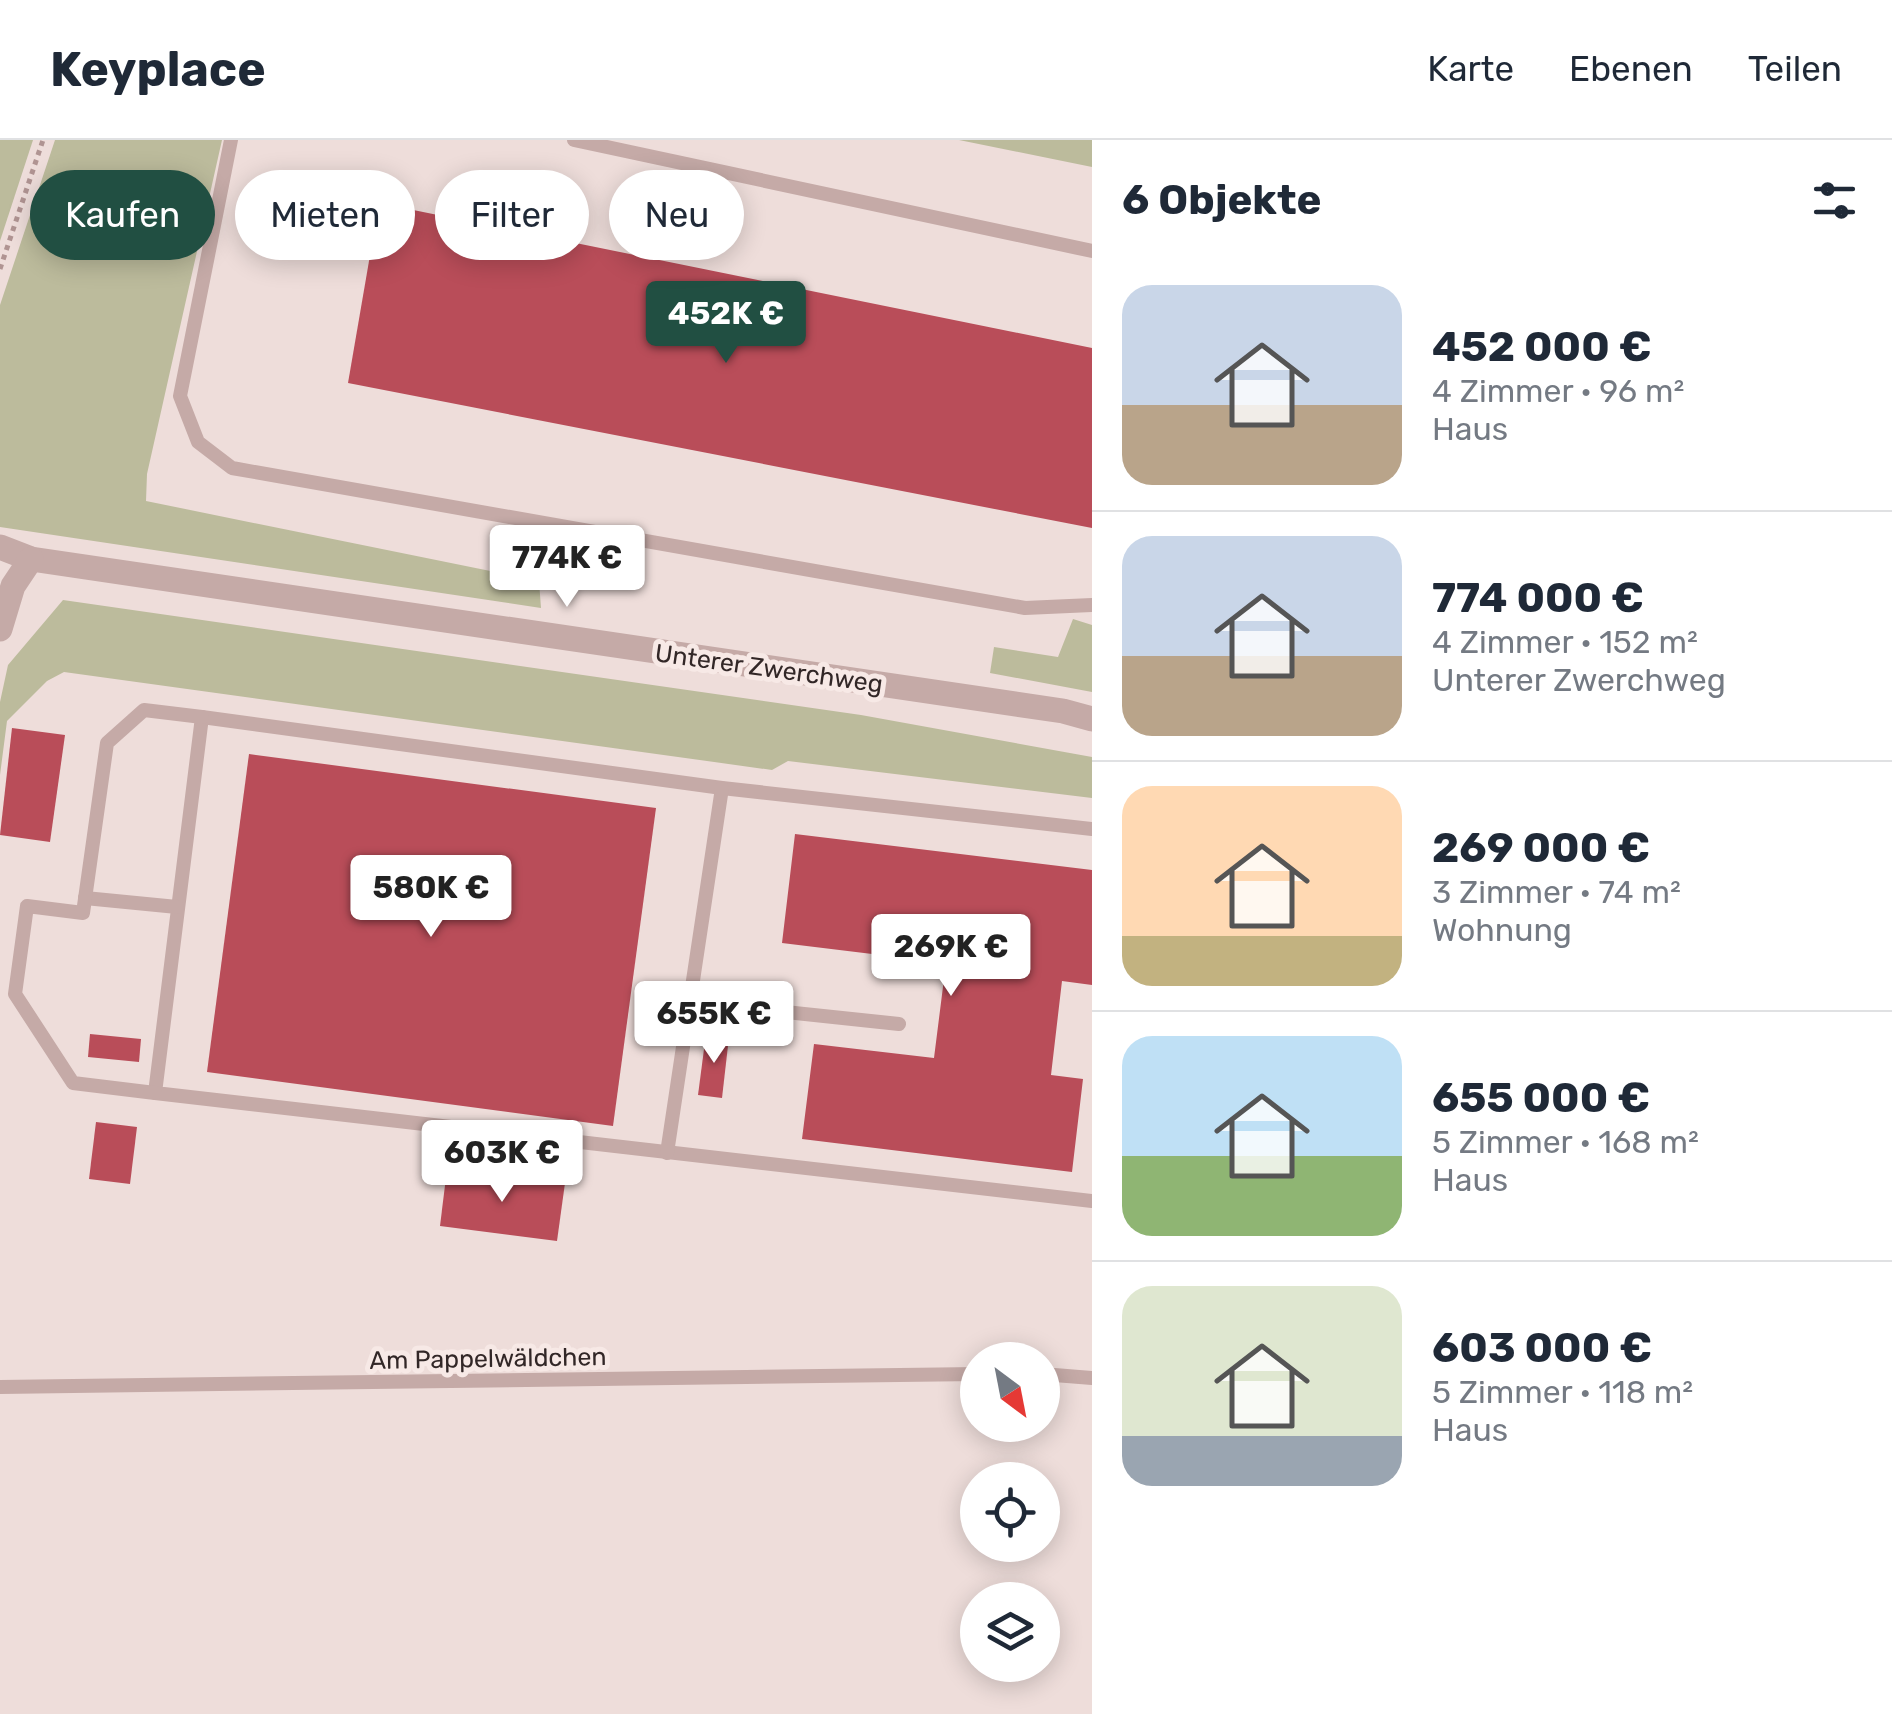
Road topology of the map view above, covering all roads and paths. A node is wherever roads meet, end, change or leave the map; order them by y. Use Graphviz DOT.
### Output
graph roads {
  1 [pos="43,140"];
  2 [pos="231,140"];
  3 [pos="574,140"];
  4 [pos="1092,251"];
  5 [pos="0,269"];
  6 [pos="0,547"];
  7 [pos="31,558"];
  8 [pos="1092,605"];
  9 [pos="0,629"];
  10 [pos="202,718"];
  11 [pos="1092,718"];
  12 [pos="722,788"];
  13 [pos="1092,829"];
  14 [pos="85,898"];
  15 [pos="177,907"];
  16 [pos="0,989"];
  17 [pos="16,994"];
  18 [pos="692,1002"];
  19 [pos="898,1024"];
  20 [pos="156,1093"];
  21 [pos="667,1153"];
  22 [pos="1092,1201"];
  23 [pos="960,1374"];
  24 [pos="1060,1375"];
  25 [pos="1092,1378"];
  26 [pos="0,1387"];
  1 -- 5 [label="path"];
  2 -- 8 [label="lane"];
  3 -- 4 [label="lane"];
  6 -- 7 [label="street, Unterer Zwerchweg"];
  7 -- 9 [label="street"];
  7 -- 11 [label="street, Unterer Zwerchweg"];
  10 -- 12 [label="lane"];
  10 -- 14 [label="lane"];
  10 -- 15 [label="lane"];
  12 -- 13 [label="lane"];
  12 -- 18 [label="lane"];
  14 -- 15 [label="lane"];
  14 -- 17 [label="lane"];
  15 -- 20 [label="lane"];
  16 -- 17 [label="lane"];
  17 -- 20 [label="lane"];
  18 -- 19 [label="lane"];
  18 -- 21 [label="lane"];
  20 -- 21 [label="lane"];
  21 -- 22 [label="lane"];
  23 -- 26 [label="lane, Am Pappelwäldchen"];
  24 -- 25 [label="lane"];
}
